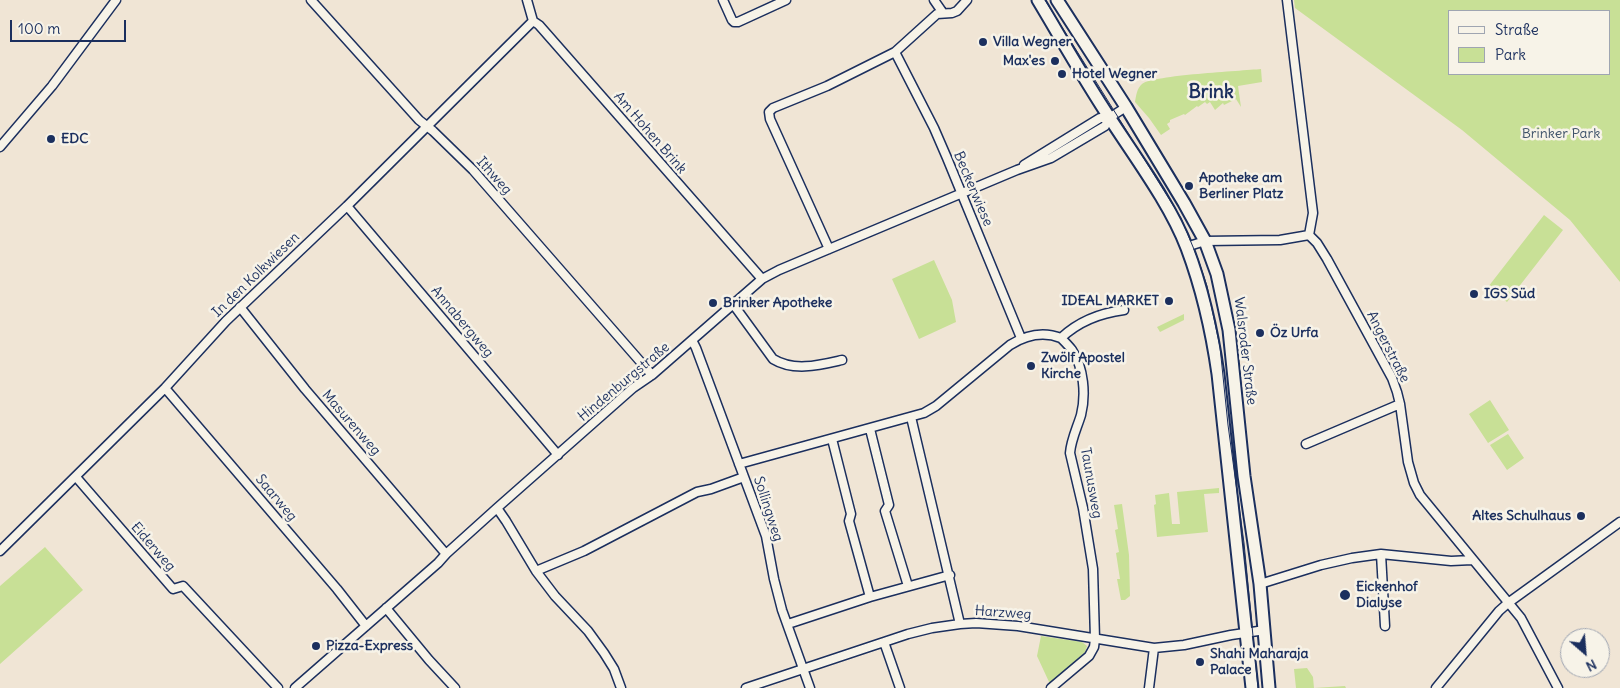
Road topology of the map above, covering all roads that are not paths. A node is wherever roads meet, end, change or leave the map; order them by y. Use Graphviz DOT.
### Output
graph roads {
  1 [pos="116,0"];
  2 [pos="311,0"];
  3 [pos="527,0"];
  4 [pos="723,0"];
  5 [pos="786,0"];
  6 [pos="934,0"];
  7 [pos="967,0"];
  8 [pos="1038,0"];
  9 [pos="1057,0"];
  10 [pos="1287,0"];
  11 [pos="943,13"];
  12 [pos="533,21"];
  13 [pos="895,52"];
  14 [pos="1126,107"];
  15 [pos="1109,118"];
  16 [pos="427,126"];
  17 [pos="0,146"];
  18 [pos="962,194"];
  19 [pos="347,206"];
  20 [pos="1309,235"];
  21 [pos="1205,241"];
  22 [pos="1186,247"];
  23 [pos="828,249"];
  24 [pos="762,279"];
  25 [pos="733,304"];
  26 [pos="240,307"];
  27 [pos="1124,310"];
  28 [pos="1021,338"];
  29 [pos="1061,338"];
  30 [pos="692,340"];
  31 [pos="842,360"];
  32 [pos="652,375"];
  33 [pos="165,388"];
  34 [pos="1400,404"];
  35 [pos="911,417"];
  36 [pos="870,428"];
  37 [pos="832,439"];
  38 [pos="1306,444"];
  39 [pos="558,455"];
  40 [pos="740,464"];
  41 [pos="76,476"];
  42 [pos="744,477"];
  43 [pos="496,508"];
  44 [pos="1620,522"];
  45 [pos="0,551"];
  46 [pos="446,554"];
  47 [pos="1381,554"];
  48 [pos="1472,560"];
  49 [pos="536,571"];
  50 [pos="950,575"];
  51 [pos="1260,584"];
  52 [pos="908,586"];
  53 [pos="870,597"];
  54 [pos="1508,603"];
  55 [pos="386,608"];
  56 [pos="788,624"];
  57 [pos="960,624"];
  58 [pos="366,626"];
  59 [pos="1386,626"];
  60 [pos="1265,630"];
  61 [pos="1246,633"];
  62 [pos="1094,639"];
  63 [pos="884,642"];
  64 [pos="1154,648"];
  65 [pos="803,669"];
  66 [pos="298,687"];
  67 [pos="278,688"];
  68 [pos="455,688"];
  69 [pos="622,688"];
  70 [pos="746,688"];
  71 [pos="810,688"];
  72 [pos="900,688"];
  73 [pos="1051,688"];
  74 [pos="1149,688"];
  75 [pos="1252,688"];
  76 [pos="1269,688"];
  77 [pos="1436,688"];
  78 [pos="1558,688"];
  1 -- 17 [label="street"];
  2 -- 16 [label="street, Ithweg"];
  3 -- 12 [label="street"];
  4 -- 5 [label="street"];
  6 -- 11 [label="street"];
  7 -- 11 [label="street"];
  8 -- 15 [label="main road"];
  9 -- 14 [label="main road, Walsroder Straße"];
  10 -- 20 [label="street"];
  11 -- 13 [label="street"];
  12 -- 16 [label="street, In den Kolkwiesen"];
  12 -- 24 [label="street, Am Hohen Brink"];
  13 -- 18 [label="street, Beckerwiese"];
  13 -- 23 [label="street"];
  14 -- 15 [label="street, Hindenburgstraße"];
  14 -- 21 [label="main road, Walsroder Straße"];
  15 -- 18 [label="street, Hindenburgstraße"];
  15 -- 22 [label="main road"];
  16 -- 19 [label="street, In den Kolkwiesen"];
  16 -- 32 [label="street, Ithweg"];
  18 -- 23 [label="street, Hindenburgstraße"];
  18 -- 28 [label="street, Beckerwiese"];
  19 -- 26 [label="street, In den Kolkwiesen"];
  19 -- 39 [label="street, Annabergweg"];
  20 -- 21 [label="street"];
  20 -- 34 [label="street, Angerstraße"];
  21 -- 22 [label="street"];
  21 -- 51 [label="main road, Walsroder Straße"];
  22 -- 61 [label="main road"];
  23 -- 24 [label="street, Hindenburgstraße"];
  24 -- 25 [label="street, Hindenburgstraße"];
  25 -- 30 [label="street, Hindenburgstraße"];
  25 -- 31 [label="street"];
  26 -- 33 [label="street, In den Kolkwiesen"];
  26 -- 46 [label="street, Masurenweg"];
  27 -- 29 [label="street"];
  28 -- 29 [label="street"];
  28 -- 35 [label="street"];
  29 -- 62 [label="street, Taunusweg"];
  30 -- 32 [label="street, Hindenburgstraße"];
  30 -- 40 [label="street, Sollingweg"];
  32 -- 39 [label="street, Hindenburgstraße"];
  33 -- 41 [label="street, In den Kolkwiesen"];
  33 -- 58 [label="street, Saarweg"];
  34 -- 38 [label="street"];
  34 -- 48 [label="street, Angerstraße"];
  35 -- 36 [label="street"];
  35 -- 50 [label="street"];
  36 -- 37 [label="street"];
  36 -- 52 [label="street"];
  37 -- 40 [label="street"];
  37 -- 53 [label="street"];
  39 -- 43 [label="street, Hindenburgstraße"];
  40 -- 42 [label="street, Sollingweg"];
  41 -- 45 [label="street, In den Kolkwiesen"];
  41 -- 67 [label="street, Eiderweg"];
  42 -- 49 [label="street"];
  42 -- 56 [label="street, Sollingweg"];
  43 -- 46 [label="street, Hindenburgstraße"];
  43 -- 49 [label="street"];
  44 -- 54 [label="street"];
  46 -- 55 [label="street, Hindenburgstraße"];
  47 -- 48 [label="street"];
  47 -- 51 [label="street"];
  47 -- 59 [label="street"];
  48 -- 54 [label="street, Angerstraße"];
  49 -- 69 [label="street"];
  50 -- 52 [label="street"];
  50 -- 57 [label="street"];
  51 -- 60 [label="main road, Walsroder Straße"];
  52 -- 53 [label="street"];
  53 -- 56 [label="street"];
  54 -- 77 [label="street"];
  54 -- 78 [label="street, Angerstraße"];
  55 -- 58 [label="street, Hindenburgstraße"];
  55 -- 68 [label="street"];
  56 -- 65 [label="street, Sollingweg"];
  57 -- 62 [label="street, Harzweg"];
  57 -- 63 [label="street, Harzweg"];
  58 -- 66 [label="street, Hindenburgstraße"];
  60 -- 61 [label="street, Harzweg"];
  60 -- 76 [label="main road, Walsroder Straße"];
  61 -- 64 [label="street, Harzweg"];
  61 -- 75 [label="main road"];
  62 -- 64 [label="street, Harzweg"];
  62 -- 73 [label="street"];
  63 -- 65 [label="street, Harzweg"];
  63 -- 72 [label="street"];
  64 -- 74 [label="street"];
  65 -- 70 [label="street, Harzweg"];
  65 -- 71 [label="street, Sollingweg"];
}
